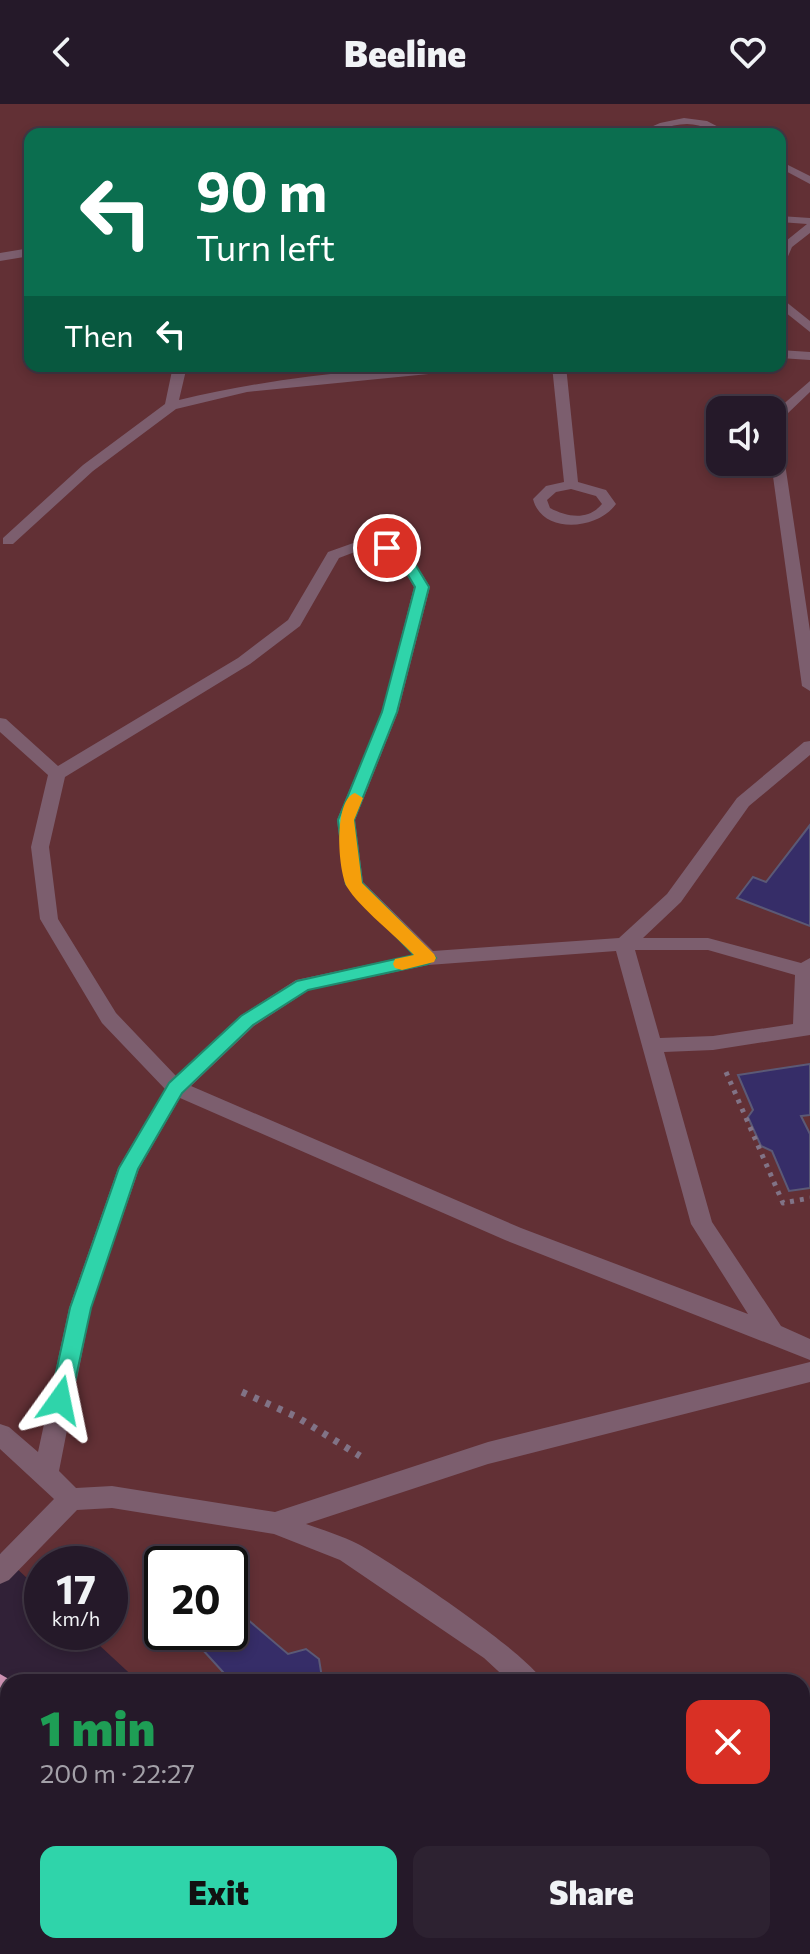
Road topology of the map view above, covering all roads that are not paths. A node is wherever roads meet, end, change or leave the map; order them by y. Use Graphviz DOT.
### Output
graph roads {
  1 [pos="661,128"];
  2 [pos="716,128"];
  3 [pos="786,167"];
  4 [pos="810,181"];
  5 [pos="786,220"];
  6 [pos="810,224"];
  7 [pos="786,247"];
  8 [pos="24,253"];
  9 [pos="0,257"];
  10 [pos="786,306"];
  11 [pos="810,328"];
  12 [pos="786,354"];
  13 [pos="810,356"];
  14 [pos="179,372"];
  15 [pos="408,372"];
  16 [pos="560,372"];
  17 [pos="810,385"];
  18 [pos="171,406"];
  19 [pos="571,485"];
  20 [pos="4,540"];
  21 [pos="0,555"];
  22 [pos="810,686"];
  23 [pos="0,723"];
  24 [pos="810,746"];
  25 [pos="57,774"];
  26 [pos="624,944"];
  27 [pos="428,958"];
  28 [pos="808,968"];
  29 [pos="652,1045"];
  30 [pos="176,1088"];
  31 [pos="773,1333"];
  32 [pos="810,1350"];
  33 [pos="810,1372"];
  34 [pos="0,1434"];
  35 [pos="46,1474"];
  36 [pos="71,1499"];
  37 [pos="275,1523"];
  38 [pos="0,1572"];
  39 [pos="521,1674"];
  1 -- 2 [label="lane"];
  3 -- 4 [label="lane"];
  5 -- 6 [label="lane"];
  6 -- 7 [label="lane"];
  8 -- 9 [label="lane"];
  10 -- 11 [label="lane"];
  12 -- 13 [label="lane"];
  14 -- 18 [label="lane"];
  15 -- 18 [label="lane"];
  16 -- 19 [label="lane"];
  17 -- 22 [label="lane"];
  18 -- 20 [label="lane"];
  20 -- 21 [label="lane"];
  23 -- 25 [label="lane"];
  24 -- 26 [label="lane"];
  25 -- 27 [label="lane"];
  25 -- 30 [label="lane"];
  26 -- 27 [label="lane"];
  26 -- 28 [label="lane"];
  26 -- 29 [label="lane"];
  27 -- 30 [label="lane"];
  28 -- 29 [label="lane"];
  29 -- 31 [label="lane"];
  30 -- 31 [label="lane"];
  30 -- 35 [label="lane"];
  31 -- 32 [label="lane"];
  33 -- 37 [label="lane"];
  34 -- 35 [label="lane"];
  35 -- 36 [label="lane"];
  36 -- 37 [label="lane"];
  36 -- 38 [label="lane"];
  37 -- 39 [label="lane"];
}
